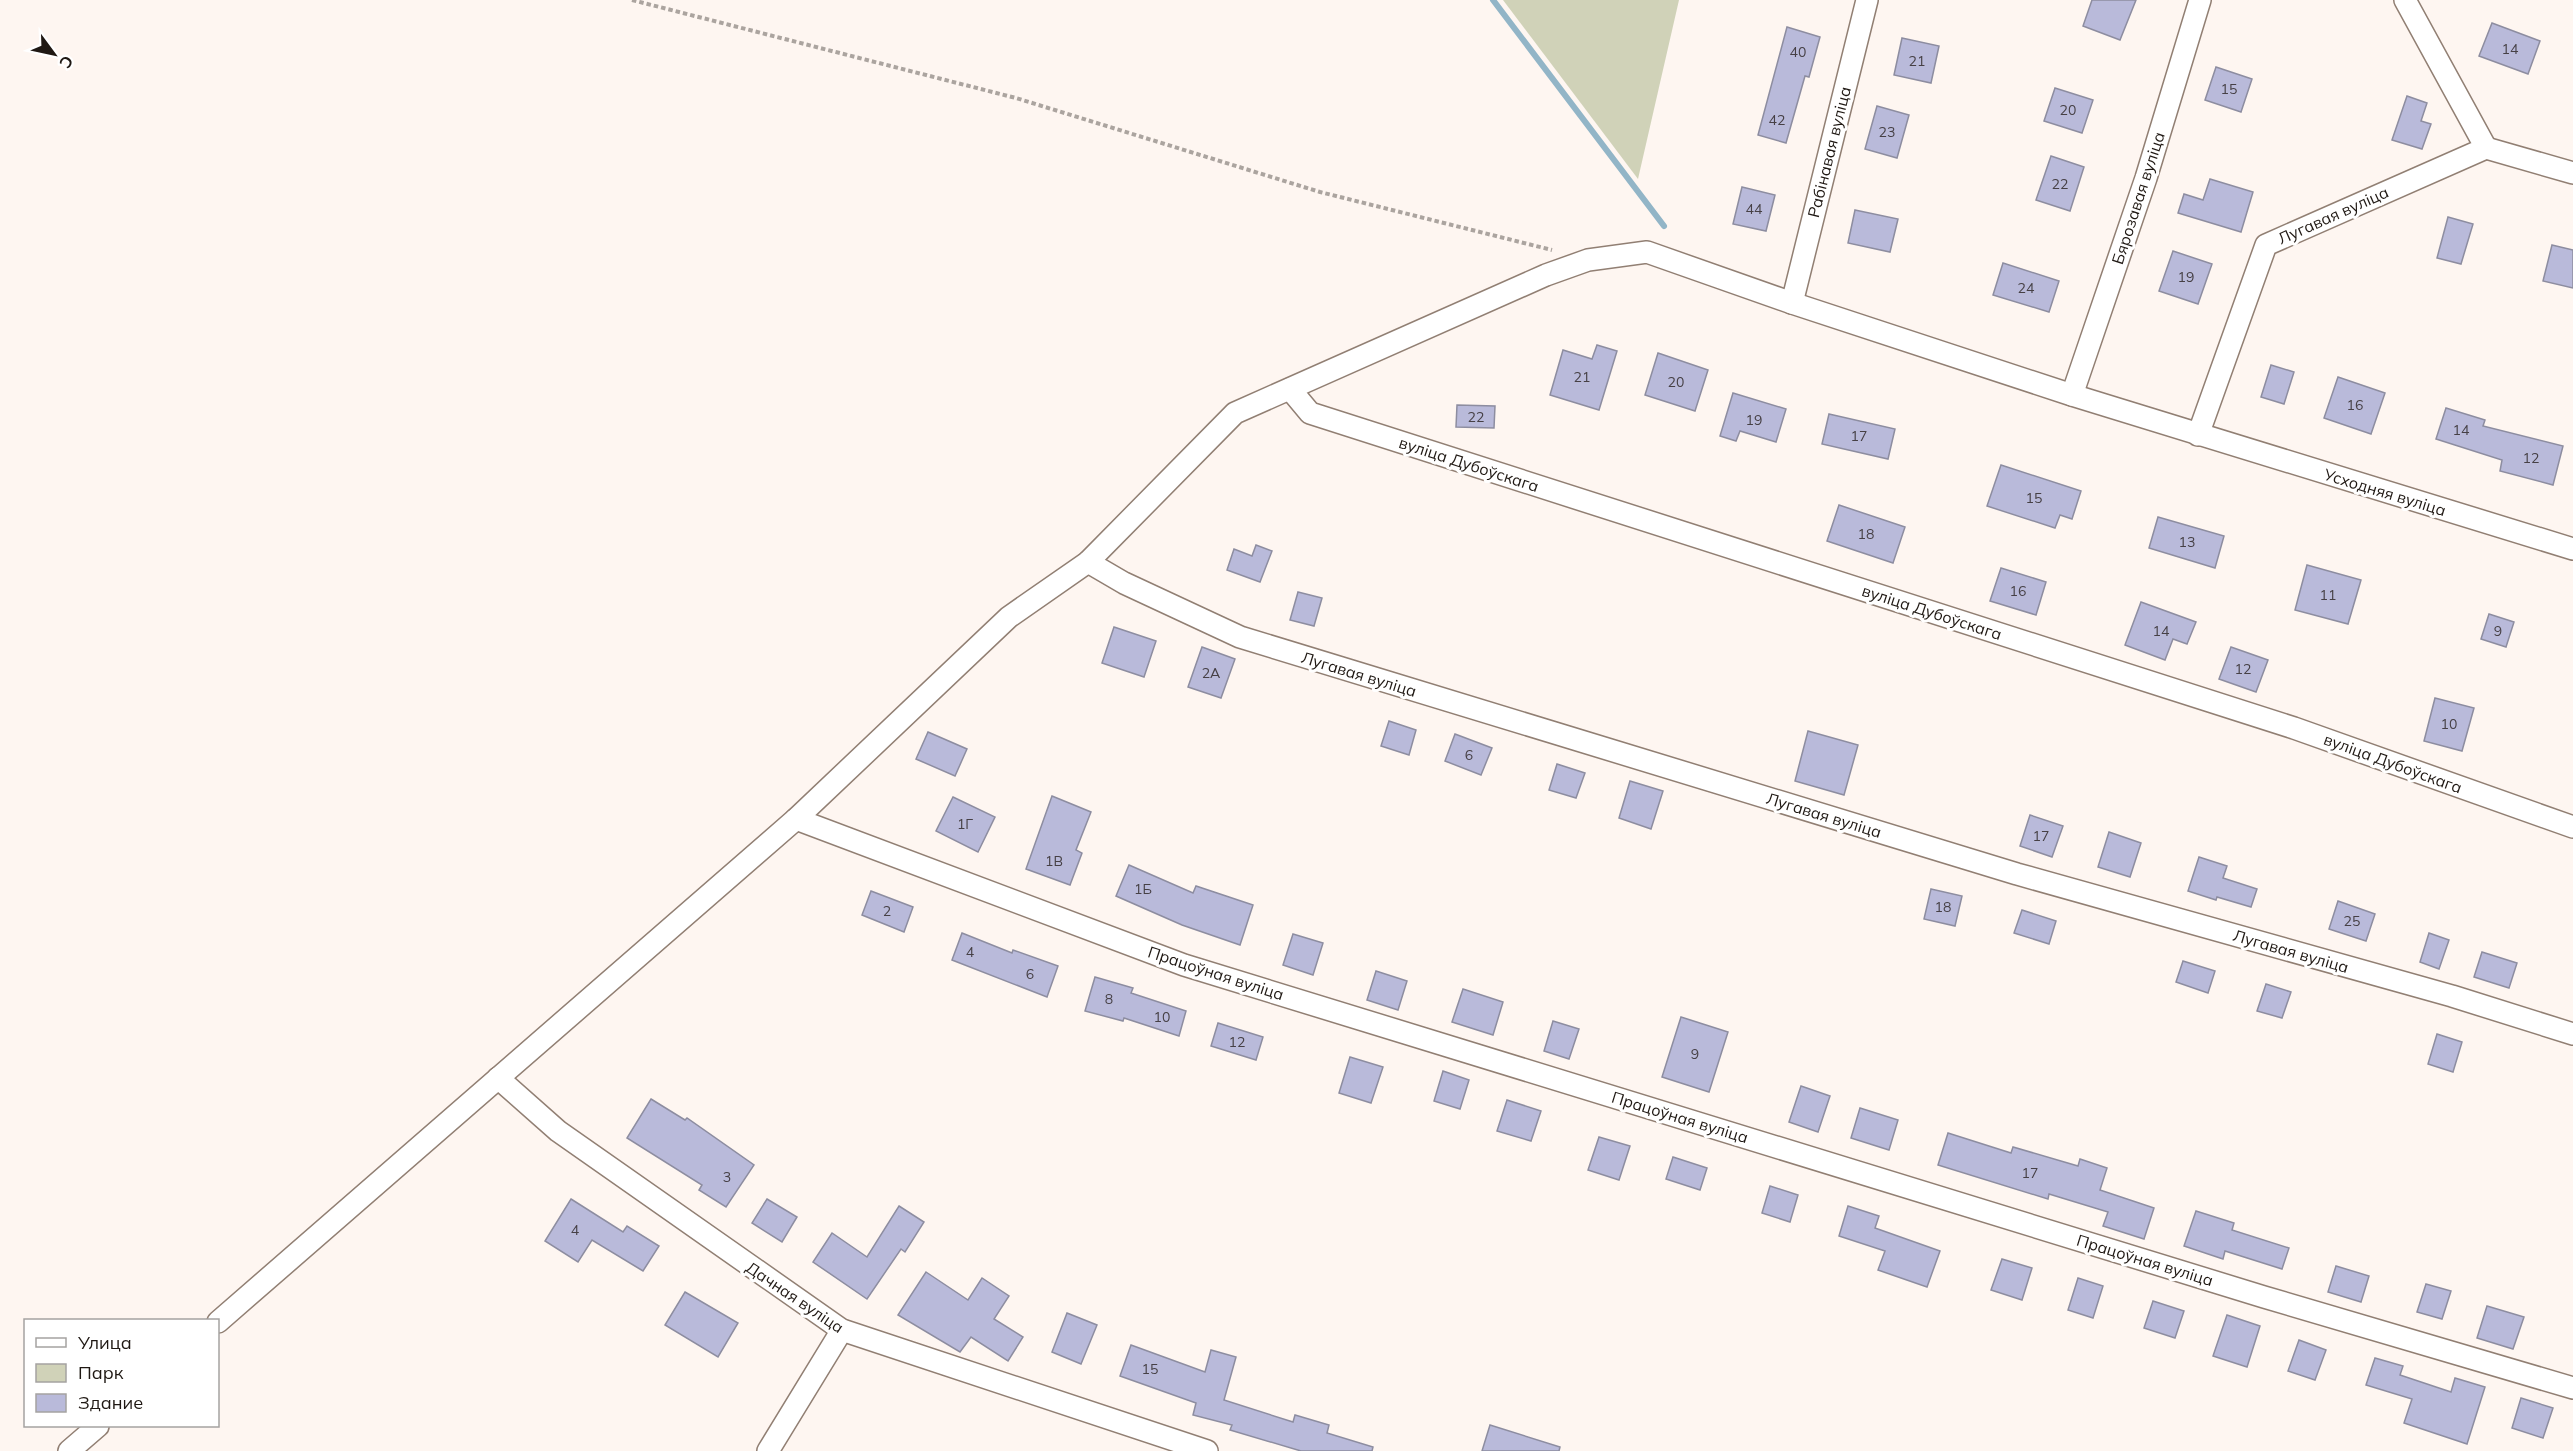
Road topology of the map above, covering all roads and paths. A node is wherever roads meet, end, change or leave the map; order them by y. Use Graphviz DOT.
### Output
graph roads {
  1 [pos="633,0"];
  2 [pos="1867,0"];
  3 [pos="2200,0"];
  4 [pos="2405,0"];
  5 [pos="2486,148"];
  6 [pos="2573,173"];
  7 [pos="1554,251"];
  8 [pos="1792,303"];
  9 [pos="1290,389"];
  10 [pos="2072,395"];
  11 [pos="2198,435"];
  12 [pos="2573,549"];
  13 [pos="1088,562"];
  14 [pos="796,819"];
  15 [pos="2573,827"];
  16 [pos="2573,1034"];
  17 [pos="498,1077"];
  18 [pos="219,1321"];
  19 [pos="842,1330"];
  20 [pos="2573,1388"];
  21 [pos="96,1427"];
  22 [pos="69,1451"];
  23 [pos="768,1451"];
  24 [pos="1207,1451"];
  1 -- 7 [label="path"];
  2 -- 8 [label="street, Рабінавая вуліца"];
  3 -- 10 [label="street, Бярозавая вуліца"];
  4 -- 5 [label="street"];
  5 -- 6 [label="street"];
  5 -- 11 [label="street, Лугавая вуліца"];
  8 -- 9 [label="street"];
  8 -- 10 [label="street"];
  9 -- 13 [label="street"];
  9 -- 15 [label="street, вуліца Дубоўскага"];
  10 -- 11 [label="street"];
  11 -- 12 [label="street, Усходняя вуліца"];
  13 -- 14 [label="street"];
  13 -- 16 [label="street, Лугавая вуліца"];
  14 -- 17 [label="street"];
  14 -- 20 [label="street, Працоўная вуліца"];
  17 -- 18 [label="street"];
  17 -- 19 [label="street, Дачная вуліца"];
  19 -- 23 [label="street"];
  19 -- 24 [label="street, Дачная вуліца"];
  21 -- 22 [label="street"];
}
